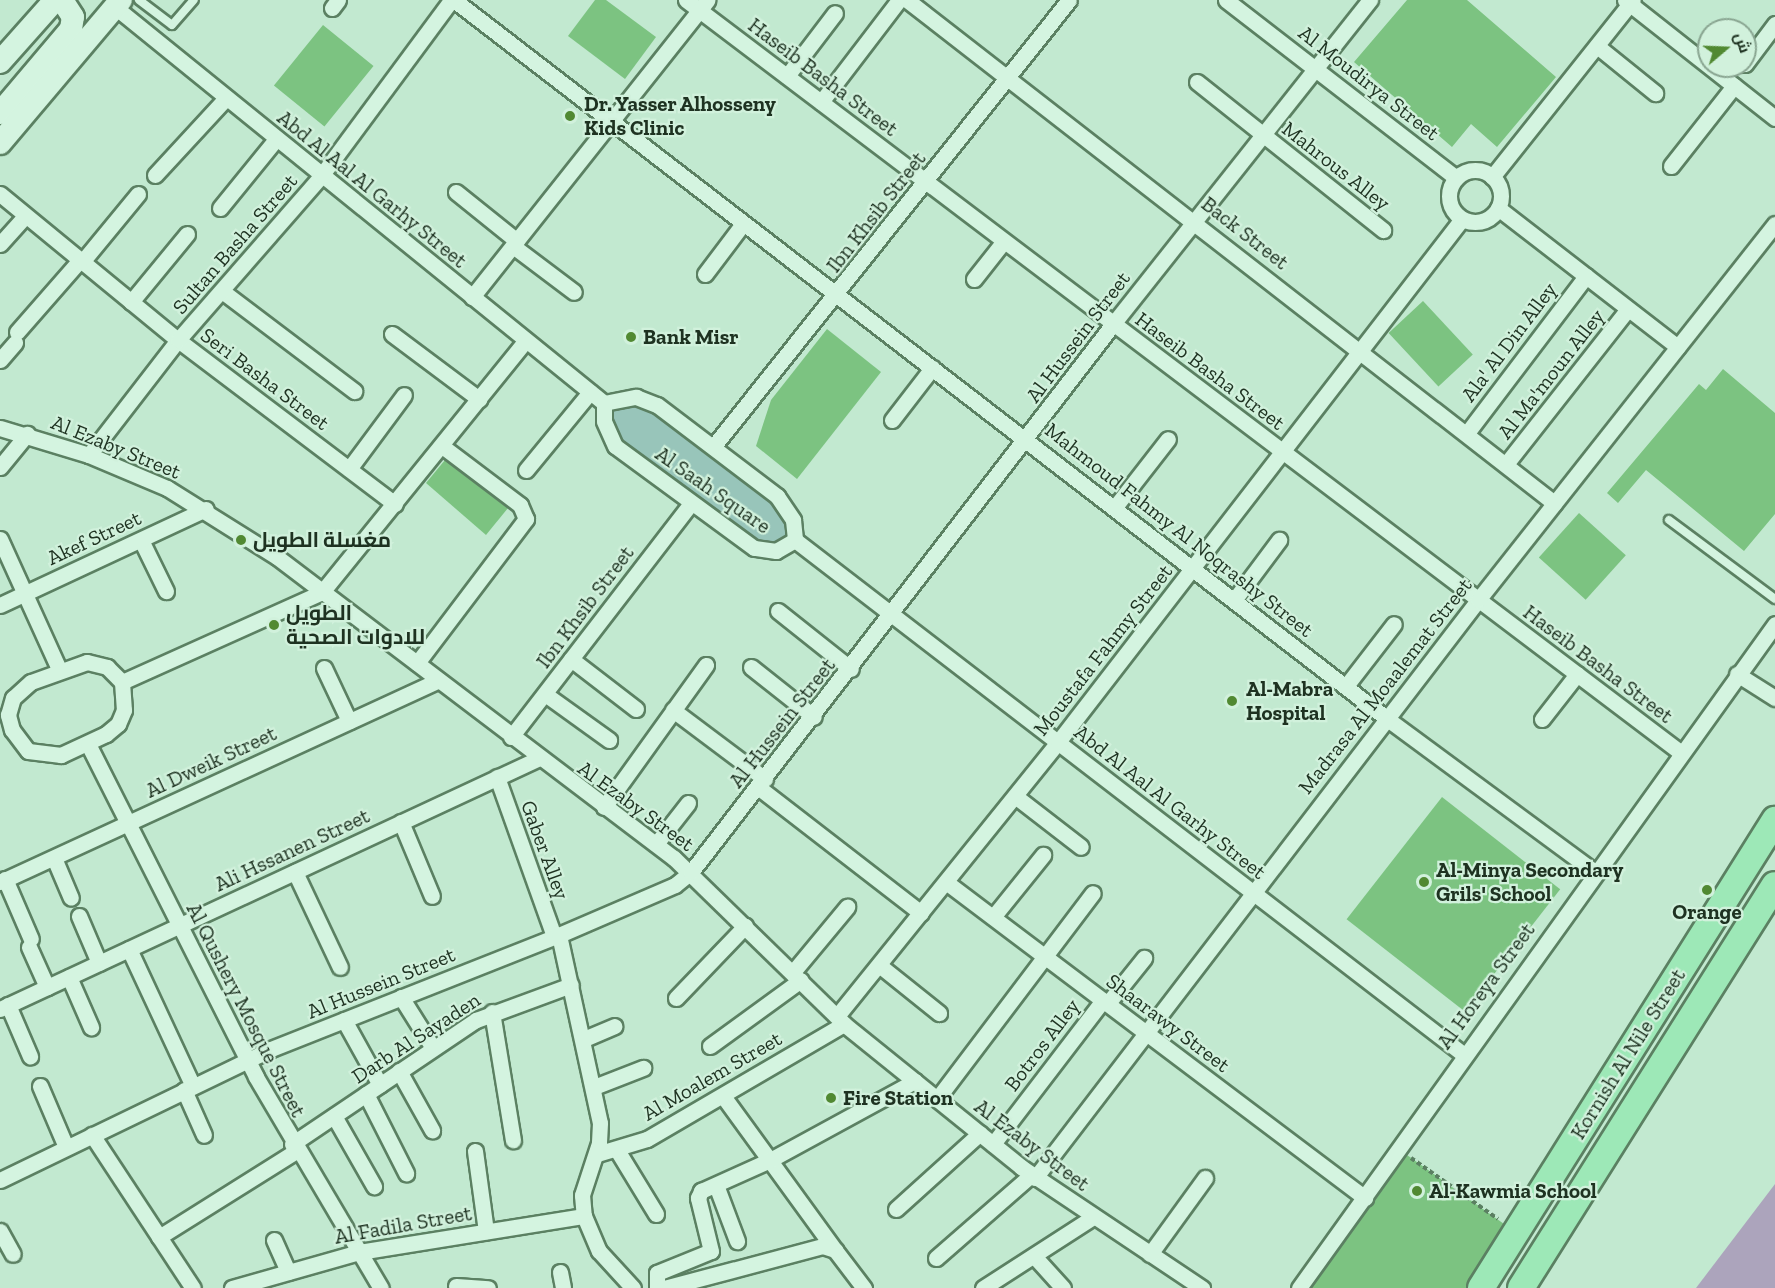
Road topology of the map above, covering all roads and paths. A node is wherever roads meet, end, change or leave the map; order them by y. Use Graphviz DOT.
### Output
graph roads {
  1 [pos="55,0"];
  2 [pos="62,0"];
  3 [pos="139,0"];
  4 [pos="194,0"];
  5 [pos="452,0"];
  6 [pos="686,0"];
  7 [pos="899,0"];
  8 [pos="907,0"];
  9 [pos="1069,0"];
  10 [pos="1226,0"];
  11 [pos="1370,0"];
  12 [pos="1629,1"];
  13 [pos="118,4"];
  14 [pos="703,5"];
  15 [pos="835,13"];
  16 [pos="1775,24"];
  17 [pos="1597,46"];
  18 [pos="1769,46"];
  19 [pos="1757,55"];
  20 [pos="0,62"];
  21 [pos="1316,68"];
  22 [pos="787,76"];
  23 [pos="1736,78"];
  24 [pos="1007,79"];
  25 [pos="1197,82"];
  26 [pos="1732,85"];
  27 [pos="1654,93"];
  28 [pos="226,98"];
  29 [pos="820,102"];
  30 [pos="0,113"];
  31 [pos="1775,118"];
  32 [pos="611,124"];
  33 [pos="1263,135"];
  34 [pos="276,139"];
  35 [pos="0,143"];
  36 [pos="1671,166"];
  37 [pos="155,175"];
  38 [pos="321,176"];
  39 [pos="1492,177"];
  40 [pos="1456,178"];
  41 [pos="926,182"];
  42 [pos="456,192"];
  43 [pos="0,194"];
  44 [pos="138,194"];
  45 [pos="220,207"];
  46 [pos="1498,208"];
  47 [pos="26,216"];
  48 [pos="1462,219"];
  49 [pos="1195,221"];
  50 [pos="1775,224"];
  51 [pos="742,225"];
  52 [pos="1383,230"];
  53 [pos="187,234"];
  54 [pos="1004,241"];
  55 [pos="0,244"];
  56 [pos="515,244"];
  57 [pos="81,261"];
  58 [pos="705,274"];
  59 [pos="1586,276"];
  60 [pos="974,279"];
  61 [pos="222,291"];
  62 [pos="574,292"];
  63 [pos="472,297"];
  64 [pos="837,297"];
  65 [pos="131,302"];
  66 [pos="1628,309"];
  67 [pos="1113,324"];
  68 [pos="392,333"];
  69 [pos="178,340"];
  70 [pos="526,340"];
  71 [pos="1678,347"];
  72 [pos="1361,350"];
  73 [pos="0,360"];
  74 [pos="932,368"];
  75 [pos="354,391"];
  76 [pos="590,392"];
  77 [pos="404,395"];
  78 [pos="479,399"];
  79 [pos="603,403"];
  80 [pos="892,420"];
  81 [pos="0,428"];
  82 [pos="27,434"];
  83 [pos="1467,434"];
  84 [pos="1027,439"];
  85 [pos="1168,439"];
  86 [pos="442,446"];
  87 [pos="713,447"];
  88 [pos="1282,451"];
  89 [pos="89,455"];
  90 [pos="1506,464"];
  91 [pos="0,467"];
  92 [pos="349,469"];
  93 [pos="526,470"];
  94 [pos="691,503"];
  95 [pos="1554,503"];
  96 [pos="395,504"];
  97 [pos="1115,507"];
  98 [pos="206,509"];
  99 [pos="1669,520"];
  100 [pos="0,539"];
  101 [pos="141,540"];
  102 [pos="795,540"];
  103 [pos="1279,540"];
  104 [pos="1192,568"];
  105 [pos="166,591"];
  106 [pos="322,592"];
  107 [pos="25,594"];
  108 [pos="1234,599"];
  109 [pos="1775,599"];
  110 [pos="1478,600"];
  111 [pos="0,605"];
  112 [pos="778,612"];
  113 [pos="893,615"];
  114 [pos="1394,624"];
  115 [pos="1775,624"];
  116 [pos="571,659"];
  117 [pos="417,663"];
  118 [pos="706,665"];
  119 [pos="752,667"];
  120 [pos="324,668"];
  121 [pos="60,669"];
  122 [pos="851,669"];
  123 [pos="1577,674"];
  124 [pos="1737,674"];
  125 [pos="439,680"];
  126 [pos="122,682"];
  127 [pos="1346,686"];
  128 [pos="545,694"];
  129 [pos="1775,698"];
  130 [pos="636,709"];
  131 [pos="673,710"];
  132 [pos="814,717"];
  133 [pos="1386,718"];
  134 [pos="1542,719"];
  135 [pos="349,721"];
  136 [pos="6,733"];
  137 [pos="511,737"];
  138 [pos="609,740"];
  139 [pos="1058,742"];
  140 [pos="88,744"];
  141 [pos="1680,752"];
  142 [pos="537,759"];
  143 [pos="497,777"];
  144 [pos="761,783"];
  145 [pos="1015,796"];
  146 [pos="688,803"];
  147 [pos="604,807"];
  148 [pos="1775,820"];
  149 [pos="401,822"];
  150 [pos="128,824"];
  151 [pos="656,844"];
  152 [pos="1081,847"];
  153 [pos="1042,855"];
  154 [pos="54,858"];
  155 [pos="295,872"];
  156 [pos="1595,872"];
  157 [pos="691,873"];
  158 [pos="3,881"];
  159 [pos="946,882"];
  160 [pos="1775,885"];
  161 [pos="1252,891"];
  162 [pos="1093,893"];
  163 [pos="432,896"];
  164 [pos="72,898"];
  165 [pos="847,907"];
  166 [pos="921,913"];
  167 [pos="79,916"];
  168 [pos="993,917"];
  169 [pos="179,926"];
  170 [pos="745,926"];
  171 [pos="556,936"];
  172 [pos="129,950"];
  173 [pos="1045,956"];
  174 [pos="1144,958"];
  175 [pos="99,963"];
  176 [pos="879,965"];
  177 [pos="340,967"];
  178 [pos="797,976"];
  179 [pos="69,977"];
  180 [pos="571,985"];
  181 [pos="47,987"];
  182 [pos="401,998"];
  183 [pos="676,998"];
  184 [pos="1105,1002"];
  185 [pos="4,1007"];
  186 [pos="492,1012"];
  187 [pos="939,1013"];
  188 [pos="344,1020"];
  189 [pos="841,1020"];
  190 [pos="614,1026"];
  191 [pos="91,1027"];
  192 [pos="1144,1031"];
  193 [pos="584,1040"];
  194 [pos="710,1046"];
  195 [pos="433,1048"];
  196 [pos="1463,1054"];
  197 [pos="30,1056"];
  198 [pos="247,1060"];
  199 [pos="642,1068"];
  200 [pos="399,1071"];
  201 [pos="915,1081"];
  202 [pos="380,1085"];
  203 [pos="40,1086"];
  204 [pos="189,1088"];
  205 [pos="594,1088"];
  206 [pos="366,1094"];
  207 [pos="723,1096"];
  208 [pos="937,1099"];
  209 [pos="334,1116"];
  210 [pos="432,1130"];
  211 [pos="980,1133"];
  212 [pos="92,1135"];
  213 [pos="204,1135"];
  214 [pos="513,1140"];
  215 [pos="993,1144"];
  216 [pos="294,1147"];
  217 [pos="66,1148"];
  218 [pos="1397,1148"];
  219 [pos="617,1150"];
  220 [pos="475,1151"];
  221 [pos="597,1154"];
  222 [pos="770,1160"];
  223 [pos="406,1173"];
  224 [pos="1033,1176"];
  225 [pos="1205,1178"];
  226 [pos="0,1180"];
  227 [pos="716,1185"];
  228 [pos="374,1186"];
  229 [pos="1365,1198"];
  230 [pos="896,1209"];
  231 [pos="656,1214"];
  232 [pos="584,1216"];
  233 [pos="1093,1218"];
  234 [pos="0,1231"];
  235 [pos="486,1231"];
  236 [pos="1516,1232"];
  237 [pos="159,1237"];
  238 [pos="274,1240"];
  239 [pos="737,1241"];
  240 [pos="835,1250"];
  241 [pos="359,1251"];
  242 [pos="13,1254"];
  243 [pos="1150,1254"];
  244 [pos="1034,1256"];
  245 [pos="936,1258"];
  246 [pos="288,1272"];
  247 [pos="560,1272"];
  248 [pos="456,1286"];
  249 [pos="1060,1287"];
  250 [pos="193,1288"];
  251 [pos="232,1288"];
  252 [pos="381,1288"];
  253 [pos="488,1288"];
  254 [pos="563,1288"];
  255 [pos="633,1288"];
  256 [pos="657,1288"];
  257 [pos="664,1288"];
  258 [pos="864,1288"];
  259 [pos="984,1288"];
  260 [pos="1203,1288"];
  261 [pos="1299,1288"];
  262 [pos="1481,1288"];
  263 [pos="1521,1288"];
  1 -- 20 [label="main road"];
  2 -- 30 [label="main road"];
  3 -- 4 [label="lane"];
  5 -- 32 [label="street, Mahmoud Fahmy Al Noqrashy Street"];
  5 -- 38 [label="street, Sultan Basha Street"];
  6 -- 14 [label="street, Haseib Basha Street"];
  7 -- 29 [label="street"];
  8 -- 24 [label="street, Back Street"];
  9 -- 24 [label="street, Ibn Khsib Street"];
  10 -- 21 [label="street, Al Moudirya Street"];
  11 -- 21 [label="street, Al Hussein Street"];
  12 -- 17 [label="street"];
  12 -- 26 [label="street"];
  13 -- 28 [label="street, Abd Al Aal Al Garhy Street"];
  13 -- 35 [label="main road"];
  14 -- 22 [label="street, Haseib Basha Street"];
  14 -- 32 [label="street"];
  15 -- 22 [label="street"];
  16 -- 18 [label="street"];
  17 -- 27 [label="street"];
  17 -- 39 [label="street"];
  18 -- 19 [label="street"];
  21 -- 33 [label="street, Al Hussein Street"];
  21 -- 40 [label="street, Al Moudirya Street"];
  22 -- 29 [label="street, Haseib Basha Street"];
  23 -- 26 [label="street"];
  24 -- 41 [label="street, Ibn Khsib Street"];
  24 -- 49 [label="street, Back Street"];
  25 -- 33 [label="street, Mahrous Alley"];
  26 -- 31 [label="street"];
  26 -- 36 [label="street"];
  28 -- 34 [label="street, Abd Al Aal Al Garhy Street"];
  28 -- 37 [label="street"];
  29 -- 41 [label="street, Haseib Basha Street"];
  32 -- 51 [label="street, Mahmoud Fahmy Al Noqrashy Street"];
  32 -- 56 [label="street"];
  33 -- 49 [label="street, Al Hussein Street"];
  33 -- 52 [label="street, Mahrous Alley"];
  34 -- 38 [label="street, Abd Al Aal Al Garhy Street"];
  34 -- 45 [label="street"];
  38 -- 61 [label="street, Sultan Basha Street"];
  38 -- 63 [label="street, Abd Al Aal Al Garhy Street"];
  39 -- 40 [label="street"];
  39 -- 46 [label="street"];
  40 -- 48 [label="street"];
  41 -- 54 [label="street, Haseib Basha Street"];
  41 -- 64 [label="street, Ibn Khsib Street"];
  42 -- 56 [label="street"];
  43 -- 47 [label="street, Seri Basha Street"];
  44 -- 57 [label="street"];
  46 -- 48 [label="street"];
  46 -- 59 [label="street"];
  47 -- 55 [label="street"];
  47 -- 57 [label="street, Seri Basha Street"];
  48 -- 72 [label="street, Moustafa Fahmy Street"];
  49 -- 67 [label="street, Al Hussein Street"];
  49 -- 72 [label="street, Back Street"];
  50 -- 71 [label="street, Madrasa Al Moaalemat Street"];
  51 -- 58 [label="street"];
  51 -- 64 [label="street, Mahmoud Fahmy Al Noqrashy Street"];
  53 -- 65 [label="street"];
  54 -- 60 [label="street"];
  54 -- 67 [label="street, Haseib Basha Street"];
  56 -- 62 [label="street"];
  56 -- 63 [label="street"];
  57 -- 65 [label="street, Seri Basha Street"];
  57 -- 73 [label="street"];
  59 -- 66 [label="street"];
  59 -- 83 [label="street, Ala' Al Din Alley"];
  61 -- 69 [label="street, Sultan Basha Street"];
  61 -- 75 [label="street"];
  63 -- 70 [label="street, Abd Al Aal Al Garhy Street"];
  64 -- 74 [label="street, Mahmoud Fahmy Al Noqrashy Street"];
  64 -- 87 [label="street, Ibn Khsib Street"];
  65 -- 69 [label="street, Seri Basha Street"];
  66 -- 71 [label="street"];
  66 -- 90 [label="street, Al Ma'moun Alley"];
  67 -- 84 [label="street, Al Hussein Street"];
  67 -- 88 [label="street, Haseib Basha Street"];
  68 -- 78 [label="street"];
  69 -- 89 [label="street, Sultan Basha Street"];
  69 -- 92 [label="street, Seri Basha Street"];
  70 -- 76 [label="street, Abd Al Aal Al Garhy Street"];
  70 -- 78 [label="street"];
  71 -- 95 [label="street, Madrasa Al Moaalemat Street"];
  72 -- 83 [label="street, Back Street"];
  72 -- 88 [label="street, Moustafa Fahmy Street"];
  74 -- 80 [label="street"];
  74 -- 84 [label="street, Mahmoud Fahmy Al Noqrashy Street"];
  76 -- 79 [label="street, Abd Al Aal Al Garhy Street"];
  76 -- 93 [label="street"];
  77 -- 92 [label="street"];
  78 -- 86 [label="street"];
  79 -- 87 [label="street, Al Saah Square"];
  79 -- 94 [label="street, Al Saah Square"];
  81 -- 82 [label="street, Al Ezaby Street"];
  82 -- 89 [label="street, Al Ezaby Street"];
  82 -- 91 [label="street"];
  83 -- 90 [label="street, Back Street"];
  84 -- 97 [label="street, Mahmoud Fahmy Al Noqrashy Street"];
  84 -- 113 [label="street, Al Hussein Street"];
  85 -- 97 [label="street"];
  86 -- 96 [label="street"];
  86 -- 117 [label="street"];
  87 -- 102 [label="street, Al Saah Square"];
  88 -- 104 [label="street, Moustafa Fahmy Street"];
  88 -- 110 [label="street, Haseib Basha Street"];
  89 -- 98 [label="street, Al Ezaby Street"];
  90 -- 95 [label="street, Back Street"];
  92 -- 96 [label="street, Seri Basha Street"];
  94 -- 102 [label="street, Al Saah Square"];
  94 -- 116 [label="street, Ibn Khsib Street"];
  95 -- 110 [label="street, Madrasa Al Moaalemat Street"];
  96 -- 106 [label="street"];
  97 -- 104 [label="street, Mahmoud Fahmy Al Noqrashy Street"];
  98 -- 101 [label="street, Akef Street"];
  98 -- 106 [label="street, Al Ezaby Street"];
  99 -- 109 [label="lane"];
  100 -- 107 [label="street"];
  101 -- 105 [label="street"];
  101 -- 107 [label="street, Akef Street"];
  102 -- 113 [label="street, Abd Al Aal Al Garhy Street"];
  103 -- 108 [label="street"];
  104 -- 108 [label="street, Mahmoud Fahmy Al Noqrashy Street"];
  104 -- 139 [label="street, Moustafa Fahmy Street"];
  106 -- 117 [label="street, Al Ezaby Street"];
  106 -- 126 [label="street"];
  107 -- 111 [label="street, Akef Street"];
  107 -- 121 [label="street"];
  108 -- 127 [label="street, Mahmoud Fahmy Al Noqrashy Street"];
  110 -- 123 [label="street, Haseib Basha Street"];
  110 -- 133 [label="street, Madrasa Al Moaalemat Street"];
  112 -- 122 [label="street"];
  113 -- 122 [label="street, Al Hussein Street"];
  113 -- 139 [label="street, Abd Al Aal Al Garhy Street"];
  114 -- 127 [label="street"];
  115 -- 124 [label="street, Al Horeya Street"];
  116 -- 128 [label="street, Ibn Khsib Street"];
  116 -- 130 [label="street"];
  117 -- 125 [label="street, Al Ezaby Street"];
  118 -- 131 [label="street"];
  119 -- 132 [label="street"];
  120 -- 135 [label="street"];
  121 -- 126 [label="street"];
  121 -- 136 [label="street"];
  122 -- 132 [label="street, Al Hussein Street"];
  123 -- 134 [label="street"];
  123 -- 141 [label="street, Haseib Basha Street"];
  124 -- 129 [label="street"];
  124 -- 141 [label="street, Al Horeya Street"];
  125 -- 135 [label="street, Al Dweik Street"];
  125 -- 137 [label="street, Al Ezaby Street"];
  126 -- 140 [label="street"];
  127 -- 133 [label="street, Mahmoud Fahmy Al Noqrashy Street"];
  128 -- 137 [label="street, Ibn Khsib Street"];
  128 -- 138 [label="street"];
  131 -- 144 [label="street"];
  131 -- 147 [label="street"];
  132 -- 144 [label="street, Al Hussein Street"];
  133 -- 156 [label="street, Mahmoud Fahmy Al Noqrashy Street"];
  133 -- 161 [label="street, Madrasa Al Moaalemat Street"];
  135 -- 150 [label="street, Al Dweik Street"];
  136 -- 140 [label="street"];
  137 -- 142 [label="street, Al Ezaby Street"];
  139 -- 145 [label="street, Moustafa Fahmy Street"];
  139 -- 161 [label="street, Abd Al Aal Al Garhy Street"];
  140 -- 150 [label="street, Al Qushery Mosque Street"];
  141 -- 156 [label="street, Al Horeya Street"];
  142 -- 143 [label="street, Ali Hssanen Street"];
  142 -- 147 [label="street, Al Ezaby Street"];
  143 -- 149 [label="street, Ali Hssanen Street"];
  143 -- 171 [label="street, Gaber Alley"];
  144 -- 157 [label="street, Al Hussein Street"];
  144 -- 166 [label="street"];
  145 -- 152 [label="street"];
  145 -- 159 [label="street, Moustafa Fahmy Street"];
  146 -- 151 [label="street"];
  147 -- 151 [label="street, Al Ezaby Street"];
  148 -- 236 [label="main road, Kornish Al Nile Street"];
  149 -- 155 [label="street, Ali Hssanen Street"];
  149 -- 163 [label="street"];
  150 -- 154 [label="street, Al Dweik Street"];
  150 -- 169 [label="street, Al Qushery Mosque Street"];
  151 -- 157 [label="street, Al Ezaby Street"];
  153 -- 168 [label="street"];
  154 -- 158 [label="street, Al Dweik Street"];
  154 -- 164 [label="street"];
  155 -- 169 [label="street, Ali Hssanen Street"];
  155 -- 177 [label="street"];
  156 -- 196 [label="street, Al Horeya Street"];
  157 -- 170 [label="street, Al Ezaby Street"];
  157 -- 171 [label="street, Al Hussein Street"];
  158 -- 181 [label="street"];
  159 -- 166 [label="street, Moustafa Fahmy Street"];
  159 -- 168 [label="street, Shaarawy Street"];
  160 -- 263 [label="main road, Kornish Al Nile Street"];
  161 -- 192 [label="street, Madrasa Al Moaalemat Street"];
  161 -- 196 [label="street, Abd Al Aal Al Garhy Street"];
  162 -- 173 [label="street"];
  165 -- 178 [label="street"];
  166 -- 176 [label="street, Moustafa Fahmy Street"];
  167 -- 175 [label="street"];
  168 -- 173 [label="street, Shaarawy Street"];
  169 -- 172 [label="street, Ali Hssanen Street"];
  169 -- 198 [label="street, Al Qushery Mosque Street"];
  170 -- 178 [label="street, Al Ezaby Street"];
  170 -- 183 [label="street"];
  171 -- 180 [label="street, Gaber Alley"];
  171 -- 182 [label="street, Al Hussein Street"];
  172 -- 175 [label="street, Ali Hssanen Street"];
  172 -- 204 [label="street"];
  173 -- 184 [label="street, Shaarawy Street"];
  173 -- 208 [label="street"];
  174 -- 184 [label="street, Botros Alley"];
  175 -- 179 [label="street, Ali Hssanen Street"];
  176 -- 187 [label="street"];
  176 -- 189 [label="street, Moustafa Fahmy Street"];
  178 -- 189 [label="street, Al Ezaby Street"];
  178 -- 194 [label="street"];
  179 -- 181 [label="street, Ali Hssanen Street"];
  179 -- 191 [label="street"];
  180 -- 186 [label="street, Darb Al Sayaden"];
  180 -- 193 [label="street, Gaber Alley"];
  181 -- 185 [label="street, Ali Hssanen Street"];
  182 -- 188 [label="street, Al Hussein Street"];
  182 -- 195 [label="street"];
  184 -- 192 [label="street, Shaarawy Street"];
  184 -- 215 [label="street, Botros Alley"];
  185 -- 197 [label="street"];
  186 -- 195 [label="street, Darb Al Sayaden"];
  186 -- 214 [label="street"];
  188 -- 198 [label="street, Al Hussein Street"];
  188 -- 202 [label="street"];
  189 -- 201 [label="street, Al Ezaby Street"];
  189 -- 207 [label="street, Al Moalem Street"];
  190 -- 193 [label="street"];
  192 -- 224 [label="street, Madrasa Al Moaalemat Street"];
  192 -- 229 [label="street, Shaarawy Street"];
  193 -- 205 [label="street, Gaber Alley"];
  195 -- 200 [label="street, Darb Al Sayaden"];
  196 -- 218 [label="street, Al Horeya Street"];
  198 -- 204 [label="street, Al Hussein Street"];
  198 -- 216 [label="street, Al Qushery Mosque Street"];
  199 -- 205 [label="street"];
  200 -- 202 [label="street, Darb Al Sayaden"];
  200 -- 210 [label="street"];
  201 -- 208 [label="street, Al Ezaby Street"];
  201 -- 222 [label="street"];
  202 -- 206 [label="street, Darb Al Sayaden"];
  203 -- 217 [label="street"];
  204 -- 212 [label="street, Al Hussein Street"];
  204 -- 213 [label="street"];
  205 -- 221 [label="street, Gaber Alley"];
  206 -- 209 [label="street, Darb Al Sayaden"];
  206 -- 223 [label="street"];
  207 -- 219 [label="street, Al Moalem Street"];
  207 -- 222 [label="street"];
  208 -- 211 [label="street, Al Ezaby Street"];
  209 -- 216 [label="street, Darb Al Sayaden"];
  209 -- 228 [label="street"];
  211 -- 215 [label="street, Al Ezaby Street"];
  211 -- 230 [label="street"];
  212 -- 217 [label="street, Al Hussein Street"];
  212 -- 237 [label="street"];
  215 -- 224 [label="street, Al Ezaby Street"];
  216 -- 237 [label="street, Darb Al Sayaden"];
  216 -- 241 [label="street, Al Qushery Mosque Street"];
  217 -- 226 [label="street, Al Hussein Street"];
  218 -- 229 [label="street, Al Horeya Street"];
  218 -- 236 [label="path"];
  219 -- 221 [label="street, Al Moalem Street"];
  219 -- 231 [label="street"];
  220 -- 235 [label="street"];
  221 -- 232 [label="street, Gaber Alley"];
  222 -- 227 [label="street"];
  222 -- 240 [label="street"];
  224 -- 233 [label="street, Al Ezaby Street"];
  224 -- 245 [label="street, Madrasa Al Moaalemat Street"];
  225 -- 243 [label="street"];
  227 -- 239 [label="street"];
  227 -- 256 [label="street"];
  229 -- 261 [label="street, Al Horeya Street"];
  232 -- 235 [label="street, Al Fadila Street"];
  232 -- 255 [label="street"];
  233 -- 243 [label="street, Al Ezaby Street"];
  233 -- 244 [label="street"];
  234 -- 242 [label="street"];
  235 -- 241 [label="street, Al Fadila Street"];
  236 -- 262 [label="main road, Kornish Al Nile Street"];
  237 -- 250 [label="street"];
  238 -- 246 [label="street"];
  240 -- 257 [label="street"];
  240 -- 258 [label="street"];
  241 -- 246 [label="street, Al Fadila Street"];
  241 -- 252 [label="street, Al Qushery Mosque Street"];
  243 -- 260 [label="street, Al Ezaby Street"];
  244 -- 249 [label="street"];
  244 -- 259 [label="street"];
  246 -- 251 [label="street, Al Fadila Street"];
  247 -- 254 [label="street"];
  248 -- 253 [label="street"];
}
